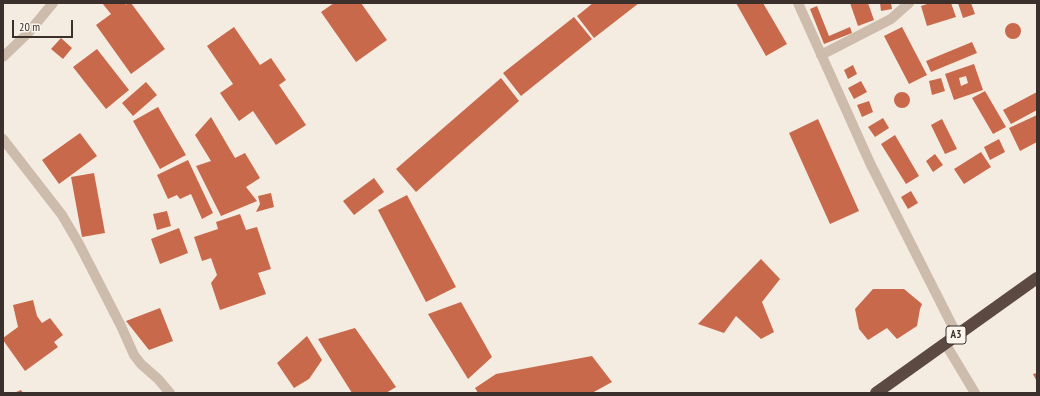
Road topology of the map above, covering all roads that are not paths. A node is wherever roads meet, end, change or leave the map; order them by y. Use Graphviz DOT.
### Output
graph roads {
  1 [pos="53,3"];
  2 [pos="798,3"];
  3 [pos="909,3"];
  4 [pos="822,55"];
  5 [pos="3,57"];
  6 [pos="3,139"];
  7 [pos="1037,278"];
  8 [pos="957,335"];
  9 [pos="946,343"];
  10 [pos="170,393"];
  11 [pos="876,393"];
  12 [pos="975,393"];
  1 -- 5 [label="street"];
  2 -- 4 [label="street"];
  3 -- 4 [label="street"];
  4 -- 8 [label="street"];
  6 -- 10 [label="street"];
  7 -- 8 [label="highway, A3"];
  8 -- 9 [label="highway, A3"];
  9 -- 11 [label="highway, A3"];
  9 -- 12 [label="street"];
}
